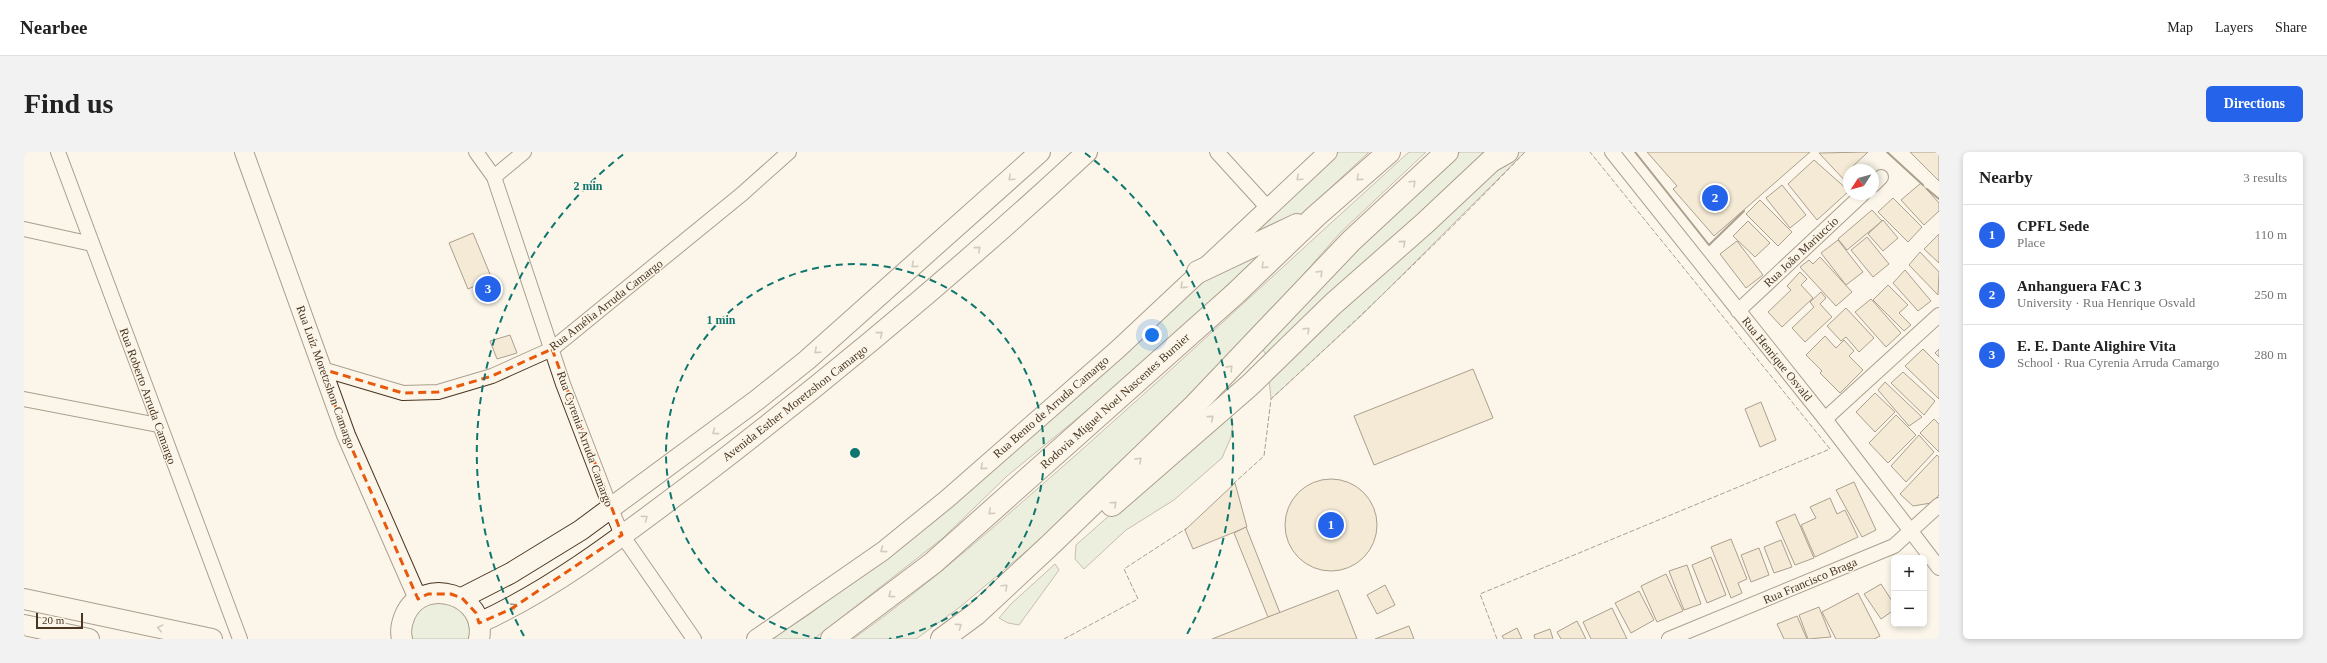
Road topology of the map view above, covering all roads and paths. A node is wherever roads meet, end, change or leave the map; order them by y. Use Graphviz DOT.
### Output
graph roads {
  1 [pos="58,152"];
  2 [pos="244,152"];
  3 [pos="476,152"];
  4 [pos="789,152"];
  5 [pos="1040,152"];
  6 [pos="1087,152"];
  7 [pos="1217,152"];
  8 [pos="1328,152"];
  9 [pos="1389,152"];
  10 [pos="1447,152"];
  11 [pos="1612,152"];
  12 [pos="518,155"];
  13 [pos="1497,155"];
  14 [pos="494,177"];
  15 [pos="1857,200"];
  16 [pos="1267,207"];
  17 [pos="1316,216"];
  18 [pos="24,229"];
  19 [pos="92,244"];
  20 [pos="1198,272"];
  21 [pos="1738,311"];
  22 [pos="1939,315"];
  23 [pos="552,348"];
  24 [pos="322,369"];
  25 [pos="24,400"];
  26 [pos="1826,419"];
  27 [pos="158,425"];
  28 [pos="1939,505"];
  29 [pos="610,510"];
  30 [pos="1911,531"];
  31 [pos="622,535"];
  32 [pos="1050,545"];
  33 [pos="1939,568"];
  34 [pos="462,598"];
  35 [pos="24,599"];
  36 [pos="418,599"];
  37 [pos="24,625"];
  38 [pos="479,631"];
  39 [pos="399,638"];
  40 [pos="90,639"];
  41 [pos="212,639"];
  42 [pos="240,639"];
  43 [pos="694,639"];
  44 [pos="756,639"];
  45 [pos="832,639"];
  46 [pos="942,639"];
  47 [pos="1669,639"];
  1 -- 19 [label="street, Rua Roberto Arruda Camargo"];
  2 -- 24 [label="street, Rua Luíz Moretzshon Camargo"];
  3 -- 14 [label="street, Rua Cyrenia Arruda Camargo"];
  4 -- 23 [label="street, Rua Amélia Arruda Camargo"];
  5 -- 29 [label="main road, one-way"];
  31 -- 6 [label="main road, Avenida Esther Moretzshon Camargo, one-way"];
  7 -- 16 [label="street"];
  8 -- 16 [label="street, Rua Bento de Arruda Camargo, one-way"];
  9 -- 17 [label="highway, Rodovia Miguel Noel Nascentes Burnier, one-way"];
  32 -- 10 [label="highway, one-way"];
  11 -- 21 [label="street, Rua Henrique Osvald"];
  12 -- 14 [label="street"];
  32 -- 13 [label="highway, one-way"];
  14 -- 23 [label="street, Rua Cyrenia Arruda Camargo"];
  15 -- 21 [label="street, Rua João Mariuccio"];
  16 -- 20 [label="street, Rua Bento de Arruda Camargo"];
  17 -- 20 [label="highway"];
  17 -- 45 [label="highway, Rodovia Miguel Noel Nascentes Burnier, one-way"];
  18 -- 19 [label="street"];
  19 -- 27 [label="street, Rua Roberto Arruda Camargo"];
  20 -- 44 [label="street, Rua Bento de Arruda Camargo, one-way"];
  21 -- 26 [label="street, Rua Henrique Osvald"];
  22 -- 26 [label="street"];
  23 -- 24 [label="street, Rua Amélia Arruda Camargo"];
  23 -- 29 [label="street, Rua Cyrenia Arruda Camargo"];
  24 -- 36 [label="street, Rua Luíz Moretzshon Camargo"];
  25 -- 27 [label="street"];
  26 -- 30 [label="street, Rua Henrique Osvald"];
  27 -- 42 [label="street, Rua Roberto Arruda Camargo"];
  28 -- 30 [label="street, Rua Francisco Braga"];
  29 -- 31 [label="street, Rua Cyrenia Arruda Camargo"];
  29 -- 34 [label="main road"];
  30 -- 33 [label="street, Rua Henrique Osvald"];
  30 -- 47 [label="street, Rua Francisco Braga"];
  38 -- 31 [label="main road, Avenida Esther Moretzshon Camargo, one-way"];
  31 -- 43 [label="street, Rua Cyrenia Arruda Camargo"];
  46 -- 32 [label="highway, one-way"];
  34 -- 36 [label="main road"];
  34 -- 38 [label="main road"];
  41 -- 35 [label="main road, one-way"];
  36 -- 39 [label="main road"];
  37 -- 40 [label="main road"];
}
